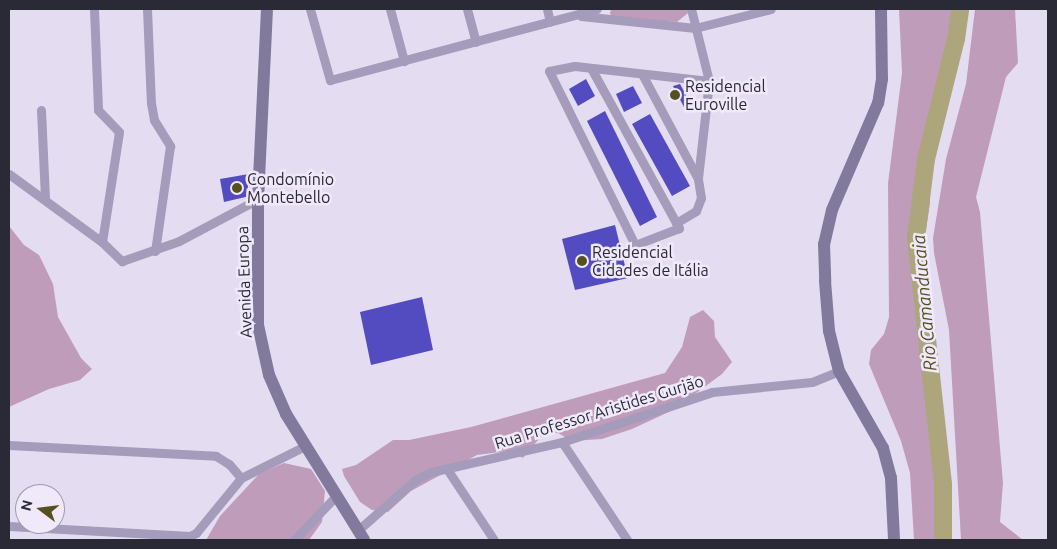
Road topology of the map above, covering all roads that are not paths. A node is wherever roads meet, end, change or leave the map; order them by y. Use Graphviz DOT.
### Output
graph roads {
  1 [pos="94,9"];
  2 [pos="147,9"];
  3 [pos="259,9"];
  4 [pos="267,9"];
  5 [pos="310,9"];
  6 [pos="390,9"];
  7 [pos="468,9"];
  8 [pos="547,9"];
  9 [pos="598,9"];
  10 [pos="691,9"];
  11 [pos="771,9"];
  12 [pos="881,9"];
  13 [pos="576,15"];
  14 [pos="550,22"];
  15 [pos="696,28"];
  16 [pos="476,42"];
  17 [pos="266,57"];
  18 [pos="404,61"];
  19 [pos="591,68"];
  20 [pos="642,74"];
  21 [pos="709,81"];
  22 [pos="41,110"];
  23 [pos="9,174"];
  24 [pos="698,178"];
  25 [pos="45,199"];
  26 [pos="258,199"];
  27 [pos="676,223"];
  28 [pos="102,242"];
  29 [pos="155,251"];
  30 [pos="839,371"];
  31 [pos="562,442"];
  32 [pos="9,445"];
  33 [pos="305,446"];
  34 [pos="447,469"];
  35 [pos="242,478"];
  36 [pos="335,497"];
  37 [pos="9,526"];
  38 [pos="360,535"];
  39 [pos="294,540"];
  40 [pos="494,540"];
  41 [pos="627,540"];
  42 [pos="894,540"];
  1 -- 28 [label="street"];
  2 -- 29 [label="street"];
  3 -- 17 [label="street, Avenida Europa"];
  4 -- 17 [label="street, Avenida Europa"];
  5 -- 18 [label="street"];
  6 -- 18 [label="street"];
  7 -- 16 [label="street"];
  8 -- 14 [label="street"];
  9 -- 13 [label="street"];
  10 -- 15 [label="street"];
  11 -- 15 [label="street"];
  12 -- 30 [label="street"];
  13 -- 14 [label="street"];
  13 -- 15 [label="street"];
  14 -- 16 [label="street"];
  15 -- 21 [label="street"];
  16 -- 18 [label="street"];
  17 -- 26 [label="street, Avenida Europa"];
  19 -- 20 [label="street"];
  19 -- 27 [label="street"];
  19 -- 27 [label="street"];
  20 -- 21 [label="street"];
  20 -- 24 [label="street"];
  21 -- 24 [label="street"];
  22 -- 25 [label="street"];
  23 -- 25 [label="street"];
  24 -- 27 [label="street"];
  25 -- 28 [label="street"];
  26 -- 29 [label="street"];
  26 -- 33 [label="street, Avenida Europa"];
  28 -- 29 [label="street"];
  30 -- 31 [label="street, Rua Professor Aristides Gurjão"];
  30 -- 42 [label="street"];
  31 -- 34 [label="street, Rua Professor Aristides Gurjão"];
  31 -- 41 [label="street"];
  32 -- 35 [label="street"];
  33 -- 35 [label="street"];
  33 -- 36 [label="street, Avenida Europa"];
  34 -- 38 [label="street, Rua Professor Aristides Gurjão"];
  34 -- 40 [label="street"];
  35 -- 37 [label="street"];
  36 -- 38 [label="street, Avenida Europa"];
  36 -- 39 [label="street"];
}
